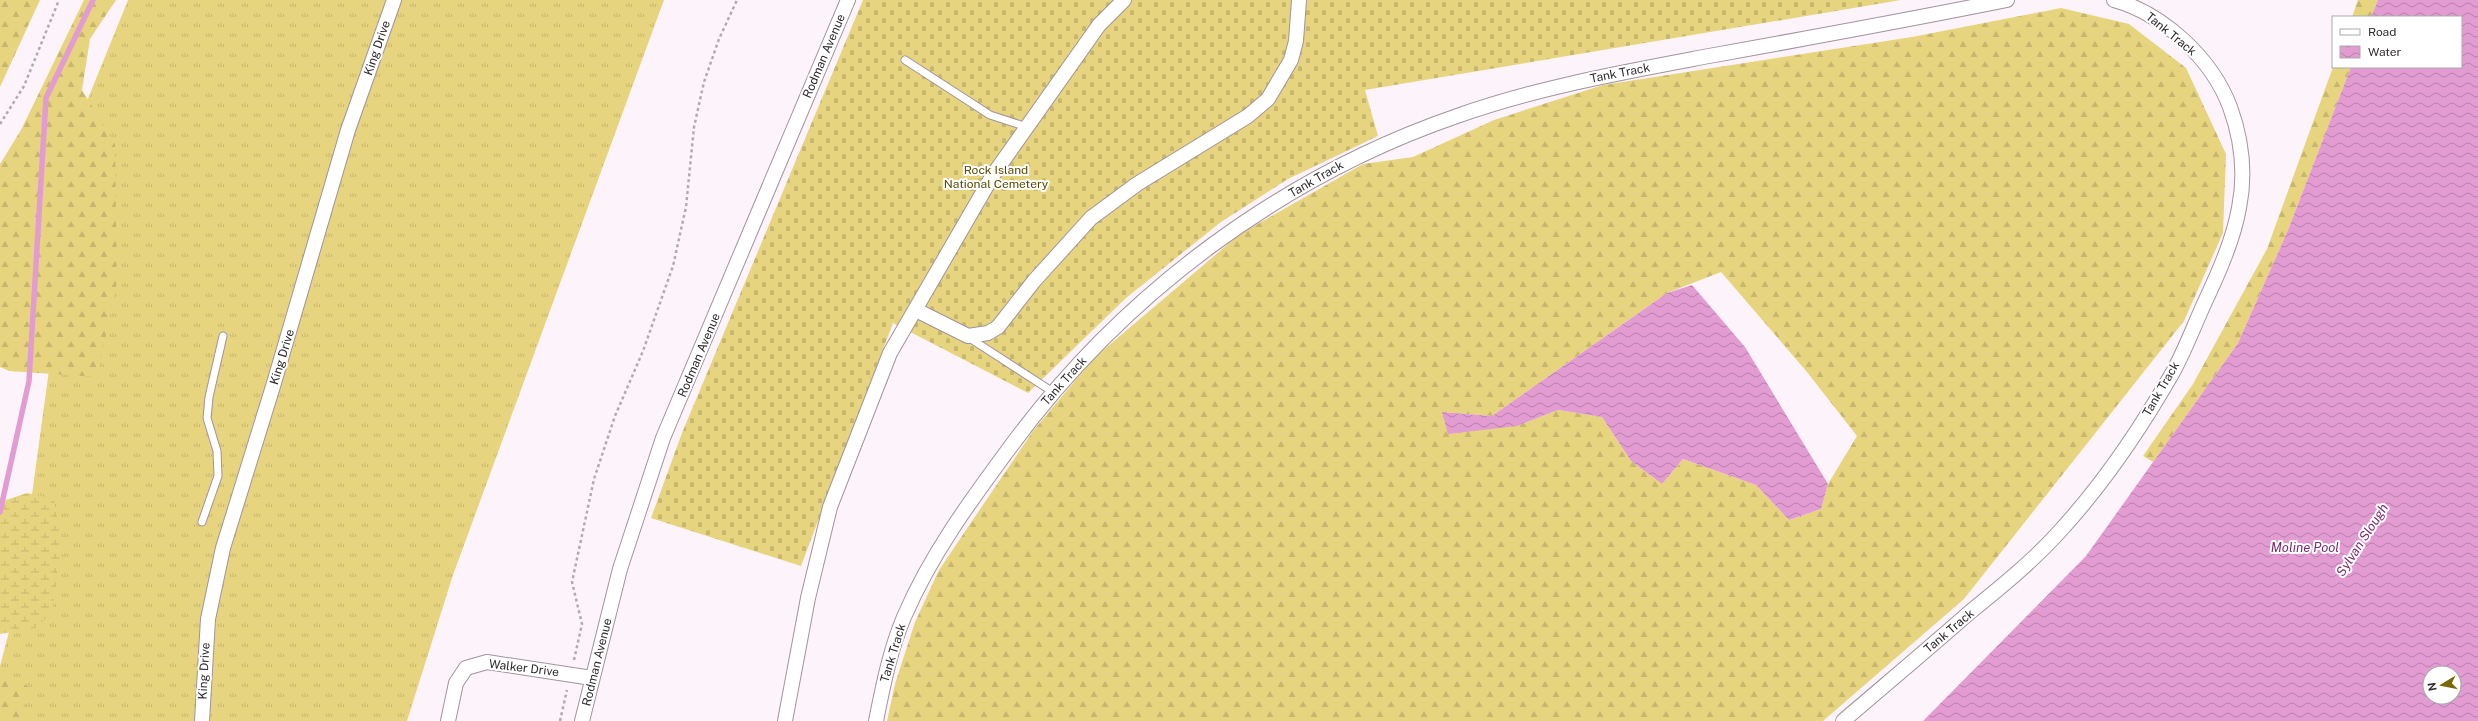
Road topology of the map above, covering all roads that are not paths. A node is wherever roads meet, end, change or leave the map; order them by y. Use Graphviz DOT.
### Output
graph roads {
  1 [pos="394,0"];
  2 [pos="848,0"];
  3 [pos="1124,0"];
  4 [pos="1299,0"];
  5 [pos="2007,0"];
  6 [pos="2117,0"];
  7 [pos="905,60"];
  8 [pos="1026,127"];
  9 [pos="916,310"];
  10 [pos="223,336"];
  11 [pos="968,336"];
  12 [pos="1053,392"];
  13 [pos="202,522"];
  14 [pos="592,678"];
  15 [pos="202,721"];
  16 [pos="448,721"];
  17 [pos="582,721"];
  18 [pos="785,721"];
  19 [pos="876,721"];
  20 [pos="1843,721"];
  1 -- 15 [label="street, King Drive"];
  2 -- 14 [label="street, Rodman Avenue"];
  3 -- 8 [label="street"];
  4 -- 11 [label="street"];
  5 -- 12 [label="street, Tank Track"];
  6 -- 20 [label="street, Tank Track"];
  7 -- 8 [label="lane"];
  8 -- 9 [label="street"];
  9 -- 11 [label="street"];
  9 -- 18 [label="street"];
  10 -- 13 [label="lane"];
  11 -- 12 [label="lane"];
  12 -- 19 [label="street, Tank Track"];
  14 -- 16 [label="street, Walker Drive"];
  14 -- 17 [label="street, Rodman Avenue"];
}
